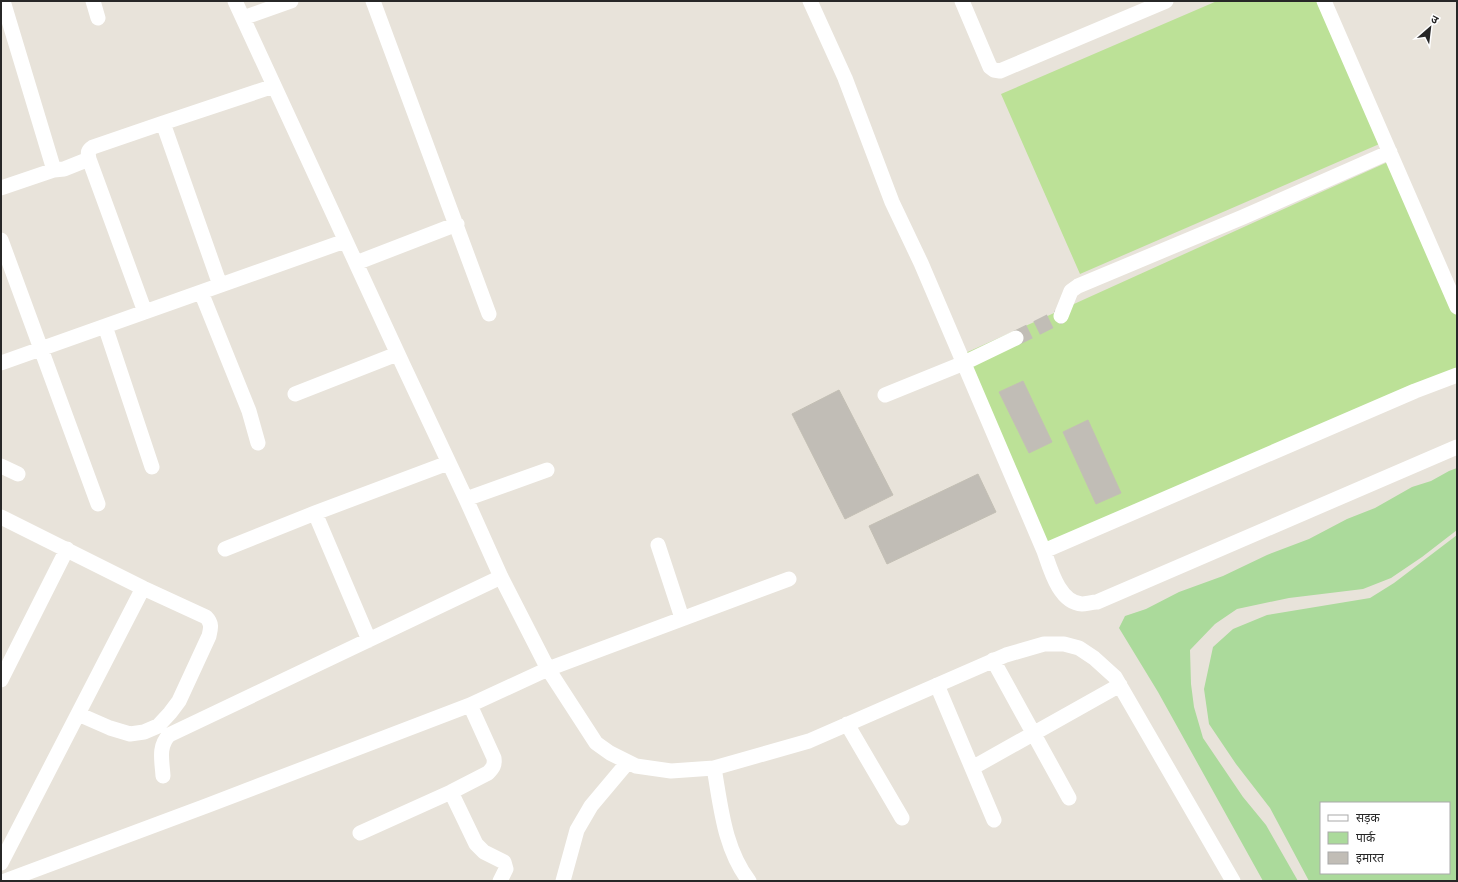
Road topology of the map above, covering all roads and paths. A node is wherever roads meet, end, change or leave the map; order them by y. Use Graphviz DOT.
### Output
graph roads {
  1 [pos="3,1"];
  2 [pos="93,1"];
  3 [pos="235,1"];
  4 [pos="291,1"];
  5 [pos="373,1"];
  6 [pos="810,1"];
  7 [pos="962,1"];
  8 [pos="1166,1"];
  9 [pos="1324,1"];
  10 [pos="98,18"];
  11 [pos="243,18"];
  12 [pos="274,86"];
  13 [pos="164,123"];
  14 [pos="1390,152"];
  15 [pos="89,159"];
  16 [pos="54,170"];
  17 [pos="1,188"];
  18 [pos="457,224"];
  19 [pos="1,240"];
  20 [pos="345,241"];
  21 [pos="356,263"];
  22 [pos="220,285"];
  23 [pos="201,292"];
  24 [pos="1457,307"];
  25 [pos="144,312"];
  26 [pos="489,314"];
  27 [pos="1061,316"];
  28 [pos="105,326"];
  29 [pos="1016,338"];
  30 [pos="40,349"];
  31 [pos="397,354"];
  32 [pos="1,363"];
  33 [pos="964,364"];
  34 [pos="1457,375"];
  35 [pos="295,394"];
  36 [pos="885,395"];
  37 [pos="258,443"];
  38 [pos="1457,447"];
  39 [pos="448,463"];
  40 [pos="1,466"];
  41 [pos="152,467"];
  42 [pos="547,470"];
  43 [pos="18,474"];
  44 [pos="466,499"];
  45 [pos="98,504"];
  46 [pos="315,513"];
  47 [pos="1,517"];
  48 [pos="658,545"];
  49 [pos="67,549"];
  50 [pos="225,549"];
  51 [pos="1044,551"];
  52 [pos="501,577"];
  53 [pos="789,579"];
  54 [pos="143,588"];
  55 [pos="682,618"];
  56 [pos="369,640"];
  57 [pos="993,660"];
  58 [pos="548,669"];
  59 [pos="1,680"];
  60 [pos="937,685"];
  61 [pos="1120,685"];
  62 [pos="470,705"];
  63 [pos="78,714"];
  64 [pos="846,724"];
  65 [pos="1032,733"];
  66 [pos="628,762"];
  67 [pos="714,768"];
  68 [pos="972,768"];
  69 [pos="163,776"];
  70 [pos="451,792"];
  71 [pos="1069,798"];
  72 [pos="902,818"];
  73 [pos="994,820"];
  74 [pos="360,832"];
  75 [pos="1,863"];
  76 [pos="6,881"];
  77 [pos="500,881"];
  78 [pos="563,881"];
  79 [pos="749,881"];
  80 [pos="1234,881"];
  1 -- 16 [label="street"];
  2 -- 10 [label="street"];
  3 -- 11 [label="street"];
  4 -- 11 [label="street"];
  5 -- 18 [label="street"];
  6 -- 33 [label="street"];
  7 -- 8 [label="street"];
  9 -- 14 [label="street"];
  11 -- 12 [label="street"];
  12 -- 13 [label="street"];
  12 -- 20 [label="street"];
  13 -- 15 [label="street"];
  13 -- 22 [label="street"];
  14 -- 24 [label="street"];
  14 -- 27 [label="street"];
  15 -- 16 [label="street"];
  15 -- 25 [label="street"];
  16 -- 17 [label="street"];
  18 -- 21 [label="street"];
  18 -- 26 [label="street"];
  19 -- 30 [label="street"];
  20 -- 21 [label="street"];
  20 -- 22 [label="street"];
  21 -- 31 [label="street"];
  22 -- 23 [label="street"];
  23 -- 25 [label="street"];
  23 -- 37 [label="street"];
  25 -- 28 [label="street"];
  28 -- 30 [label="street"];
  28 -- 41 [label="street"];
  29 -- 33 [label="street"];
  30 -- 32 [label="street"];
  30 -- 45 [label="street"];
  31 -- 35 [label="street"];
  31 -- 39 [label="street"];
  33 -- 36 [label="street"];
  33 -- 51 [label="street"];
  34 -- 51 [label="street"];
  38 -- 51 [label="street"];
  39 -- 44 [label="street"];
  39 -- 46 [label="street"];
  40 -- 43 [label="street"];
  42 -- 44 [label="street"];
  44 -- 52 [label="street"];
  46 -- 50 [label="street"];
  46 -- 56 [label="street"];
  47 -- 49 [label="street"];
  48 -- 55 [label="street"];
  49 -- 54 [label="street"];
  49 -- 59 [label="street"];
  52 -- 56 [label="street"];
  52 -- 58 [label="street"];
  53 -- 55 [label="street"];
  54 -- 63 [label="street"];
  54 -- 63 [label="street"];
  55 -- 58 [label="street"];
  56 -- 69 [label="street"];
  57 -- 60 [label="street"];
  57 -- 61 [label="street"];
  57 -- 65 [label="street"];
  58 -- 62 [label="street"];
  58 -- 66 [label="street"];
  60 -- 64 [label="street"];
  60 -- 68 [label="street"];
  61 -- 65 [label="street"];
  61 -- 80 [label="street"];
  62 -- 70 [label="street"];
  62 -- 76 [label="street"];
  63 -- 75 [label="street"];
  64 -- 67 [label="street"];
  64 -- 72 [label="street"];
  65 -- 68 [label="street"];
  65 -- 71 [label="street"];
  66 -- 67 [label="street"];
  66 -- 78 [label="street"];
  67 -- 79 [label="street"];
  68 -- 73 [label="street"];
  70 -- 74 [label="street"];
  70 -- 77 [label="street"];
}
